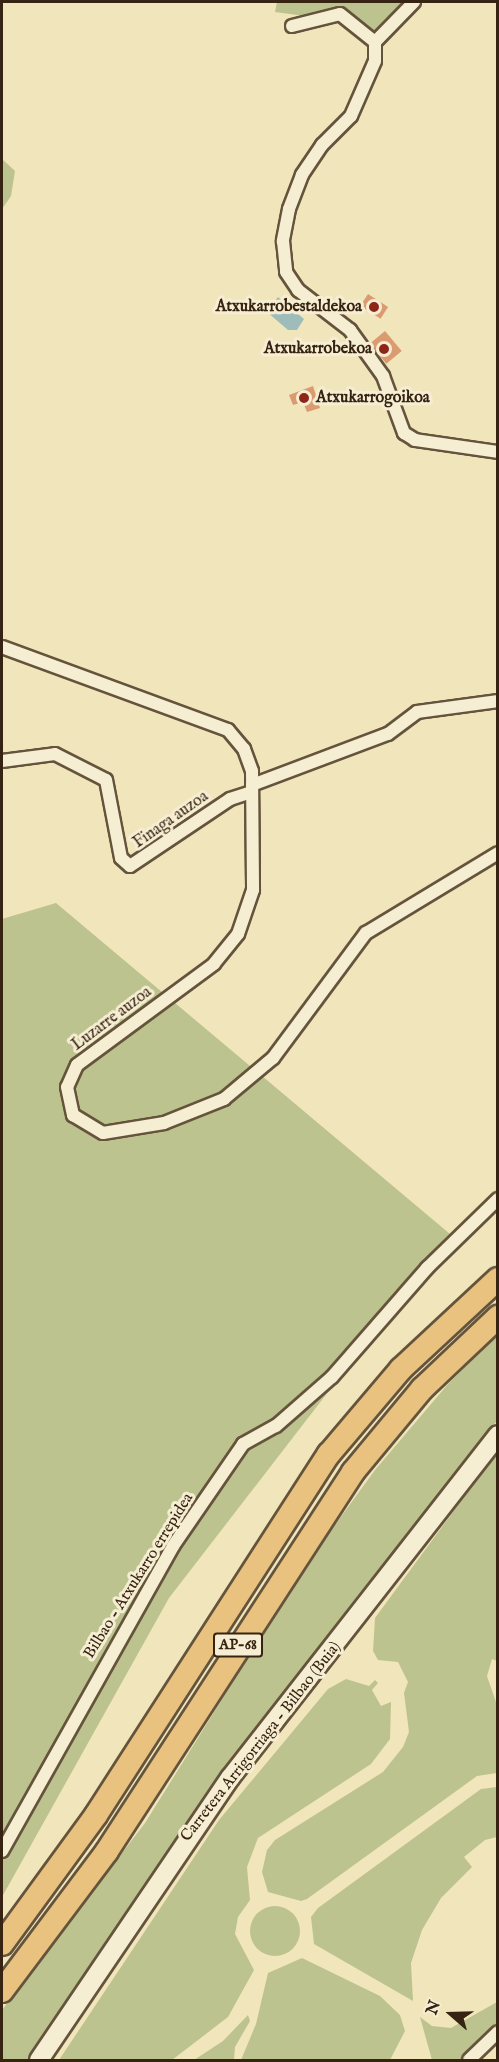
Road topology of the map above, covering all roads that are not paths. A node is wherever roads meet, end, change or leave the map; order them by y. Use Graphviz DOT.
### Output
graph roads {
  1 [pos="414,2"];
  2 [pos="292,26"];
  3 [pos="375,42"];
  4 [pos="494,448"];
  5 [pos="2,647"];
  6 [pos="498,701"];
  7 [pos="2,761"];
  8 [pos="252,788"];
  9 [pos="498,853"];
  10 [pos="498,1199"];
  11 [pos="498,1279"];
  12 [pos="498,1317"];
  13 [pos="498,1435"];
  14 [pos="2,1851"];
  15 [pos="42,1940"];
  16 [pos="2,1944"];
  17 [pos="2,1991"];
  18 [pos="2,2003"];
  19 [pos="498,2032"];
  20 [pos="39,2061"];
  21 [pos="470,2061"];
  1 -- 3 [label="street"];
  2 -- 3 [label="street"];
  3 -- 4 [label="street"];
  5 -- 8 [label="street, Luzarre auzoa"];
  6 -- 8 [label="street"];
  7 -- 8 [label="street, Finaga auzoa"];
  8 -- 9 [label="street, Luzarre auzoa"];
  10 -- 14 [label="street, Bilbao - Atxukarro errepidea"];
  11 -- 16 [label="highway, AP-68"];
  12 -- 15 [label="highway, AP-68"];
  13 -- 20 [label="street, Carretera Arrigorriaga - Bilbao (Buia)"];
  15 -- 17 [label="highway, AP-68"];
  15 -- 18 [label="highway"];
  19 -- 21 [label="street"];
}
